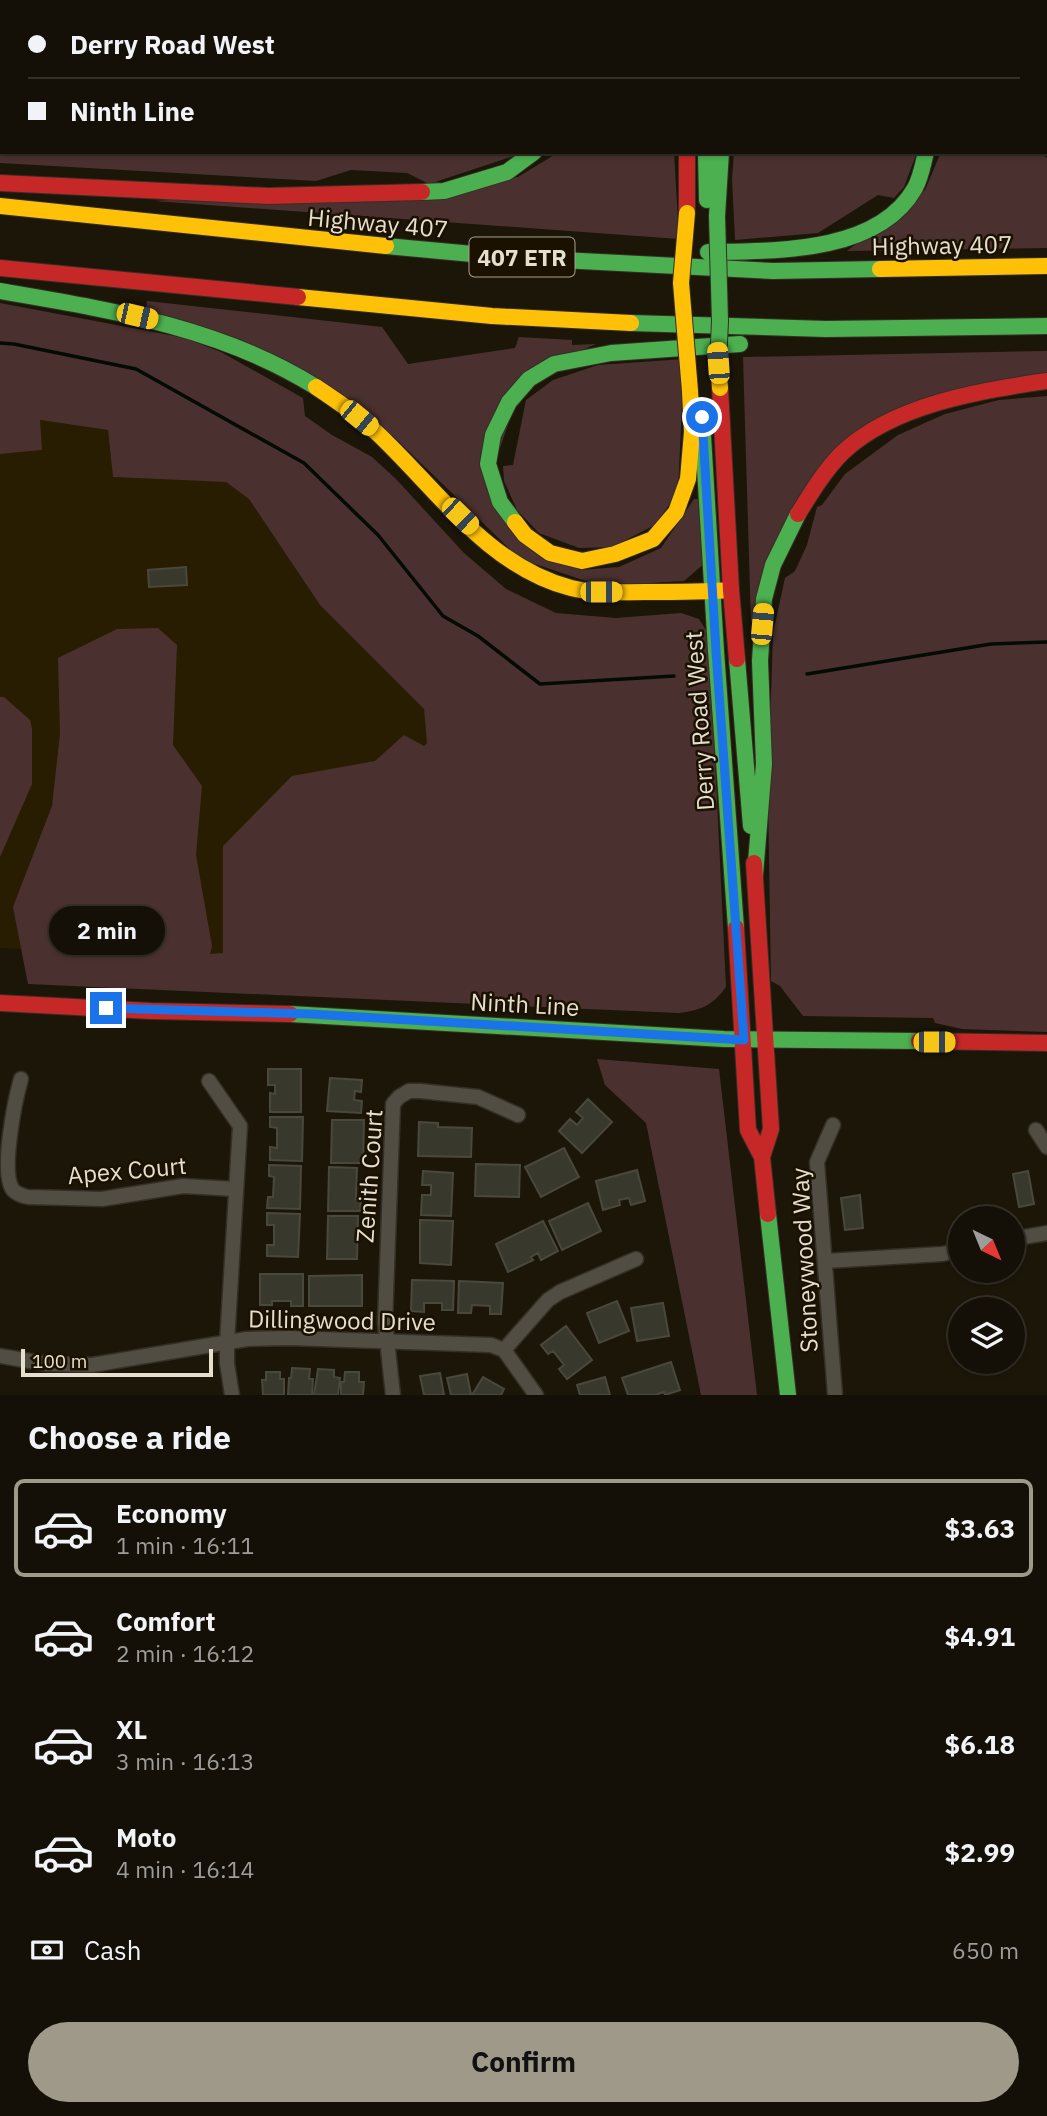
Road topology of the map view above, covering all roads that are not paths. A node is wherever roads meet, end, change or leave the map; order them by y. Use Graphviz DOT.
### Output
graph roads {
  1 [pos="531,154"];
  2 [pos="687,154"];
  3 [pos="706,154"];
  4 [pos="721,154"];
  5 [pos="925,154"];
  6 [pos="0,183"];
  7 [pos="0,206"];
  8 [pos="712,215"];
  9 [pos="505,257"];
  10 [pos="1047,266"];
  11 [pos="0,268"];
  12 [pos="0,291"];
  13 [pos="1047,326"];
  14 [pos="826,329"];
  15 [pos="755,343"];
  16 [pos="792,344"];
  17 [pos="1047,381"];
  18 [pos="695,391"];
  19 [pos="731,590"];
  20 [pos="713,592"];
  21 [pos="755,875"];
  22 [pos="0,1003"];
  23 [pos="744,1040"];
  24 [pos="765,1040"];
  25 [pos="1047,1043"];
  26 [pos="21,1079"];
  27 [pos="209,1080"];
  28 [pos="517,1115"];
  29 [pos="833,1125"];
  30 [pos="1037,1130"];
  31 [pos="1047,1147"];
  32 [pos="762,1157"];
  33 [pos="235,1189"];
  34 [pos="1047,1233"];
  35 [pos="1026,1237"];
  36 [pos="948,1253"];
  37 [pos="636,1259"];
  38 [pos="826,1261"];
  39 [pos="387,1341"];
  40 [pos="227,1343"];
  41 [pos="504,1350"];
  42 [pos="0,1356"];
  43 [pos="232,1395"];
  44 [pos="393,1395"];
  45 [pos="536,1395"];
  46 [pos="788,1395"];
  47 [pos="835,1395"];
  1 -- 6 [label="main road"];
  2 -- 18 [label="main road, bridge"];
  3 -- 8 [label="main road"];
  4 -- 8 [label="main road"];
  5 -- 9 [label="main road"];
  7 -- 9 [label="main road, Highway 407 / 407 ETR"];
  8 -- 19 [label="main road, Derry Road West, bridge"];
  9 -- 10 [label="main road, Highway 407 / 407 ETR"];
  11 -- 14 [label="main road"];
  12 -- 20 [label="main road"];
  13 -- 14 [label="main road"];
  14 -- 16 [label="main road"];
  15 -- 18 [label="main road"];
  17 -- 21 [label="main road"];
  18 -- 20 [label="main road, Derry Road West"];
  19 -- 20 [label="main road"];
  19 -- 21 [label="main road, Derry Road West"];
  20 -- 23 [label="main road, Derry Road West"];
  21 -- 24 [label="main road, Derry Road West"];
  22 -- 23 [label="main road, Ninth Line"];
  23 -- 24 [label="main road, Ninth Line"];
  23 -- 32 [label="main road, Derry Road West"];
  24 -- 25 [label="main road, Ninth Line"];
  24 -- 32 [label="main road, Derry Road West"];
  26 -- 33 [label="street, Apex Court"];
  27 -- 33 [label="street"];
  28 -- 39 [label="street, Zenith Court"];
  29 -- 38 [label="street, Stoneywood Way"];
  30 -- 31 [label="street"];
  32 -- 46 [label="main road, Derry Road West"];
  33 -- 40 [label="street"];
  34 -- 35 [label="street"];
  36 -- 38 [label="street"];
  37 -- 41 [label="street"];
  38 -- 47 [label="street, Stoneywood Way"];
  39 -- 40 [label="street, Dillingwood Drive"];
  39 -- 41 [label="street, Dillingwood Drive"];
  39 -- 44 [label="street"];
  40 -- 42 [label="street, Dillingwood Drive"];
  40 -- 43 [label="street"];
  41 -- 45 [label="street"];
}
